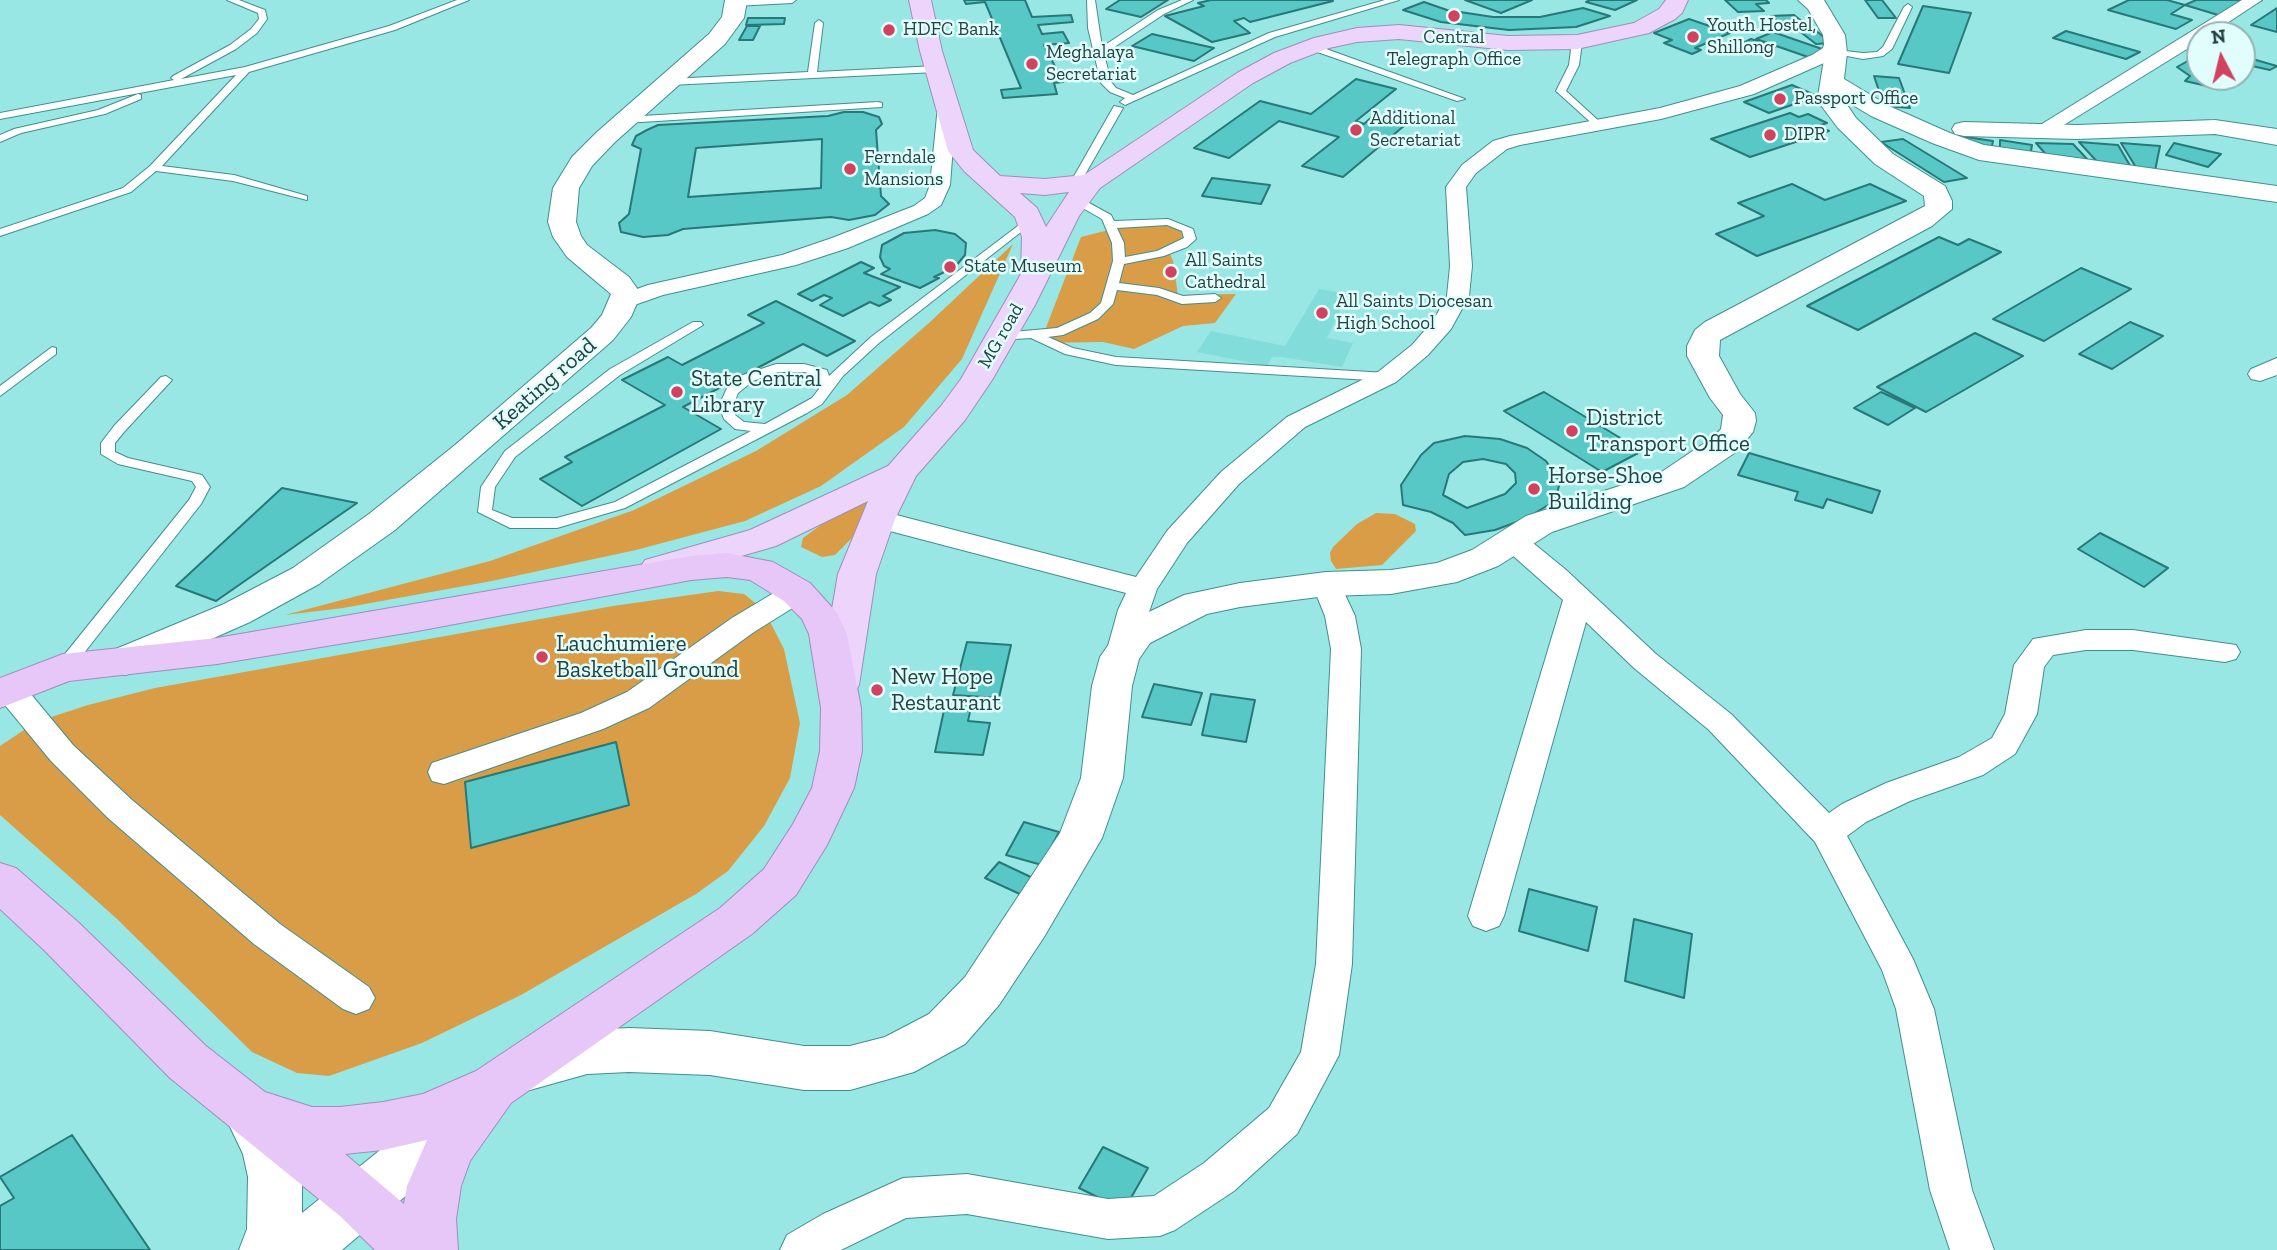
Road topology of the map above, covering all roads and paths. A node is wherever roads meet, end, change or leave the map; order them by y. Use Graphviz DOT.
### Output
graph roads {
  1 [pos="231,0"];
  2 [pos="466,0"];
  3 [pos="792,0"];
  4 [pos="920,0"];
  5 [pos="1091,0"];
  6 [pos="1189,0"];
  7 [pos="1395,0"];
  8 [pos="1677,0"];
  9 [pos="1809,0"];
  10 [pos="2254,0"];
  11 [pos="735,2"];
  12 [pos="1908,7"];
  13 [pos="1355,13"];
  14 [pos="819,23"];
  15 [pos="1375,33"];
  16 [pos="1577,42"];
  17 [pos="1312,47"];
  18 [pos="1099,54"];
  19 [pos="1834,57"];
  20 [pos="936,69"];
  21 [pos="247,70"];
  22 [pos="812,75"];
  23 [pos="670,82"];
  24 [pos="162,86"];
  25 [pos="1460,99"];
  26 [pos="1125,102"];
  27 [pos="878,105"];
  28 [pos="947,106"];
  29 [pos="1880,111"];
  30 [pos="0,116"];
  31 [pos="625,120"];
  32 [pos="1597,125"];
  33 [pos="2039,132"];
  34 [pos="2277,137"];
  35 [pos="0,139"];
  36 [pos="154,168"];
  37 [pos="996,184"];
  38 [pos="1081,189"];
  39 [pos="2277,194"];
  40 [pos="303,198"];
  41 [pos="1031,219"];
  42 [pos="1110,225"];
  43 [pos="0,233"];
  44 [pos="1119,261"];
  45 [pos="1035,275"];
  46 [pos="1112,286"];
  47 [pos="1215,298"];
  48 [pos="623,302"];
  49 [pos="697,325"];
  50 [pos="1034,335"];
  51 [pos="1002,337"];
  52 [pos="52,351"];
  53 [pos="1387,377"];
  54 [pos="166,380"];
  55 [pos="826,390"];
  56 [pos="0,392"];
  57 [pos="767,428"];
  58 [pos="900,473"];
  59 [pos="877,519"];
  60 [pos="1512,540"];
  61 [pos="606,582"];
  62 [pos="1325,584"];
  63 [pos="1143,588"];
  64 [pos="797,592"];
  65 [pos="1578,599"];
  66 [pos="2225,652"];
  67 [pos="1120,657"];
  68 [pos="120,663"];
  69 [pos="63,668"];
  70 [pos="3,683"];
  71 [pos="838,692"];
  72 [pos="443,772"];
  73 [pos="1827,834"];
  74 [pos="0,881"];
  75 [pos="1486,916"];
  76 [pos="356,998"];
  77 [pos="502,1082"];
  78 [pos="247,1110"];
  79 [pos="359,1198"];
  80 [pos="267,1250"];
  81 [pos="300,1250"];
  82 [pos="414,1250"];
  83 [pos="430,1250"];
  84 [pos="802,1250"];
  85 [pos="1972,1250"];
  1 -- 24 [label="lane"];
  2 -- 21 [label="lane"];
  3 -- 11 [label="lane"];
  4 -- 20 [label="main road"];
  5 -- 18 [label="lane"];
  6 -- 18 [label="lane"];
  7 -- 13 [label="lane"];
  8 -- 16 [label="main road"];
  9 -- 19 [label="street"];
  10 -- 33 [label="street"];
  11 -- 23 [label="street"];
  12 -- 19 [label="lane"];
  13 -- 15 [label="lane"];
  13 -- 26 [label="lane"];
  14 -- 22 [label="lane"];
  15 -- 16 [label="main road"];
  15 -- 17 [label="main road"];
  16 -- 32 [label="lane"];
  17 -- 25 [label="lane"];
  17 -- 38 [label="main road"];
  18 -- 26 [label="lane"];
  19 -- 29 [label="street"];
  19 -- 32 [label="street"];
  19 -- 60 [label="street"];
  20 -- 22 [label="lane"];
  20 -- 28 [label="main road"];
  21 -- 24 [label="lane"];
  21 -- 36 [label="lane"];
  22 -- 23 [label="lane"];
  23 -- 31 [label="street"];
  24 -- 30 [label="lane"];
  24 -- 35 [label="lane"];
  26 -- 38 [label="lane"];
  27 -- 31 [label="lane"];
  28 -- 37 [label="main road"];
  28 -- 48 [label="street"];
  29 -- 33 [label="street"];
  29 -- 39 [label="street"];
  31 -- 48 [label="street"];
  32 -- 53 [label="street"];
  33 -- 34 [label="street"];
  36 -- 40 [label="lane"];
  36 -- 43 [label="lane"];
  37 -- 38 [label="main road"];
  37 -- 41 [label="main road"];
  38 -- 42 [label="lane"];
  38 -- 45 [label="main road"];
  41 -- 45 [label="main road, MG road"];
  41 -- 55 [label="lane"];
  42 -- 44 [label="lane"];
  42 -- 44 [label="lane"];
  44 -- 46 [label="lane"];
  45 -- 51 [label="main road, MG road"];
  46 -- 47 [label="lane"];
  46 -- 50 [label="lane"];
  48 -- 68 [label="street, Keating road"];
  49 -- 57 [label="lane"];
  50 -- 51 [label="lane"];
  50 -- 53 [label="lane"];
  51 -- 58 [label="main road, MG road"];
  52 -- 56 [label="lane"];
  53 -- 63 [label="street"];
  54 -- 69 [label="lane"];
  55 -- 57 [label="lane"];
  55 -- 57 [label="lane"];
  58 -- 59 [label="main road, MG road"];
  58 -- 61 [label="main road, MG road"];
  59 -- 63 [label="street"];
  59 -- 71 [label="main road, MG road"];
  60 -- 62 [label="street"];
  60 -- 65 [label="street"];
  61 -- 64 [label="highway"];
  61 -- 68 [label="highway"];
  62 -- 67 [label="street"];
  62 -- 84 [label="street"];
  63 -- 67 [label="street"];
  64 -- 71 [label="highway"];
  64 -- 72 [label="street"];
  65 -- 73 [label="street"];
  65 -- 75 [label="street"];
  66 -- 73 [label="street"];
  67 -- 77 [label="street"];
  68 -- 69 [label="highway"];
  69 -- 70 [label="highway"];
  70 -- 76 [label="street"];
  71 -- 77 [label="highway"];
  73 -- 85 [label="street"];
  74 -- 78 [label="highway"];
  77 -- 78 [label="highway"];
  77 -- 79 [label="street"];
  77 -- 83 [label="highway"];
  78 -- 79 [label="highway"];
  78 -- 80 [label="street"];
  79 -- 81 [label="street"];
  79 -- 82 [label="highway"];
}
